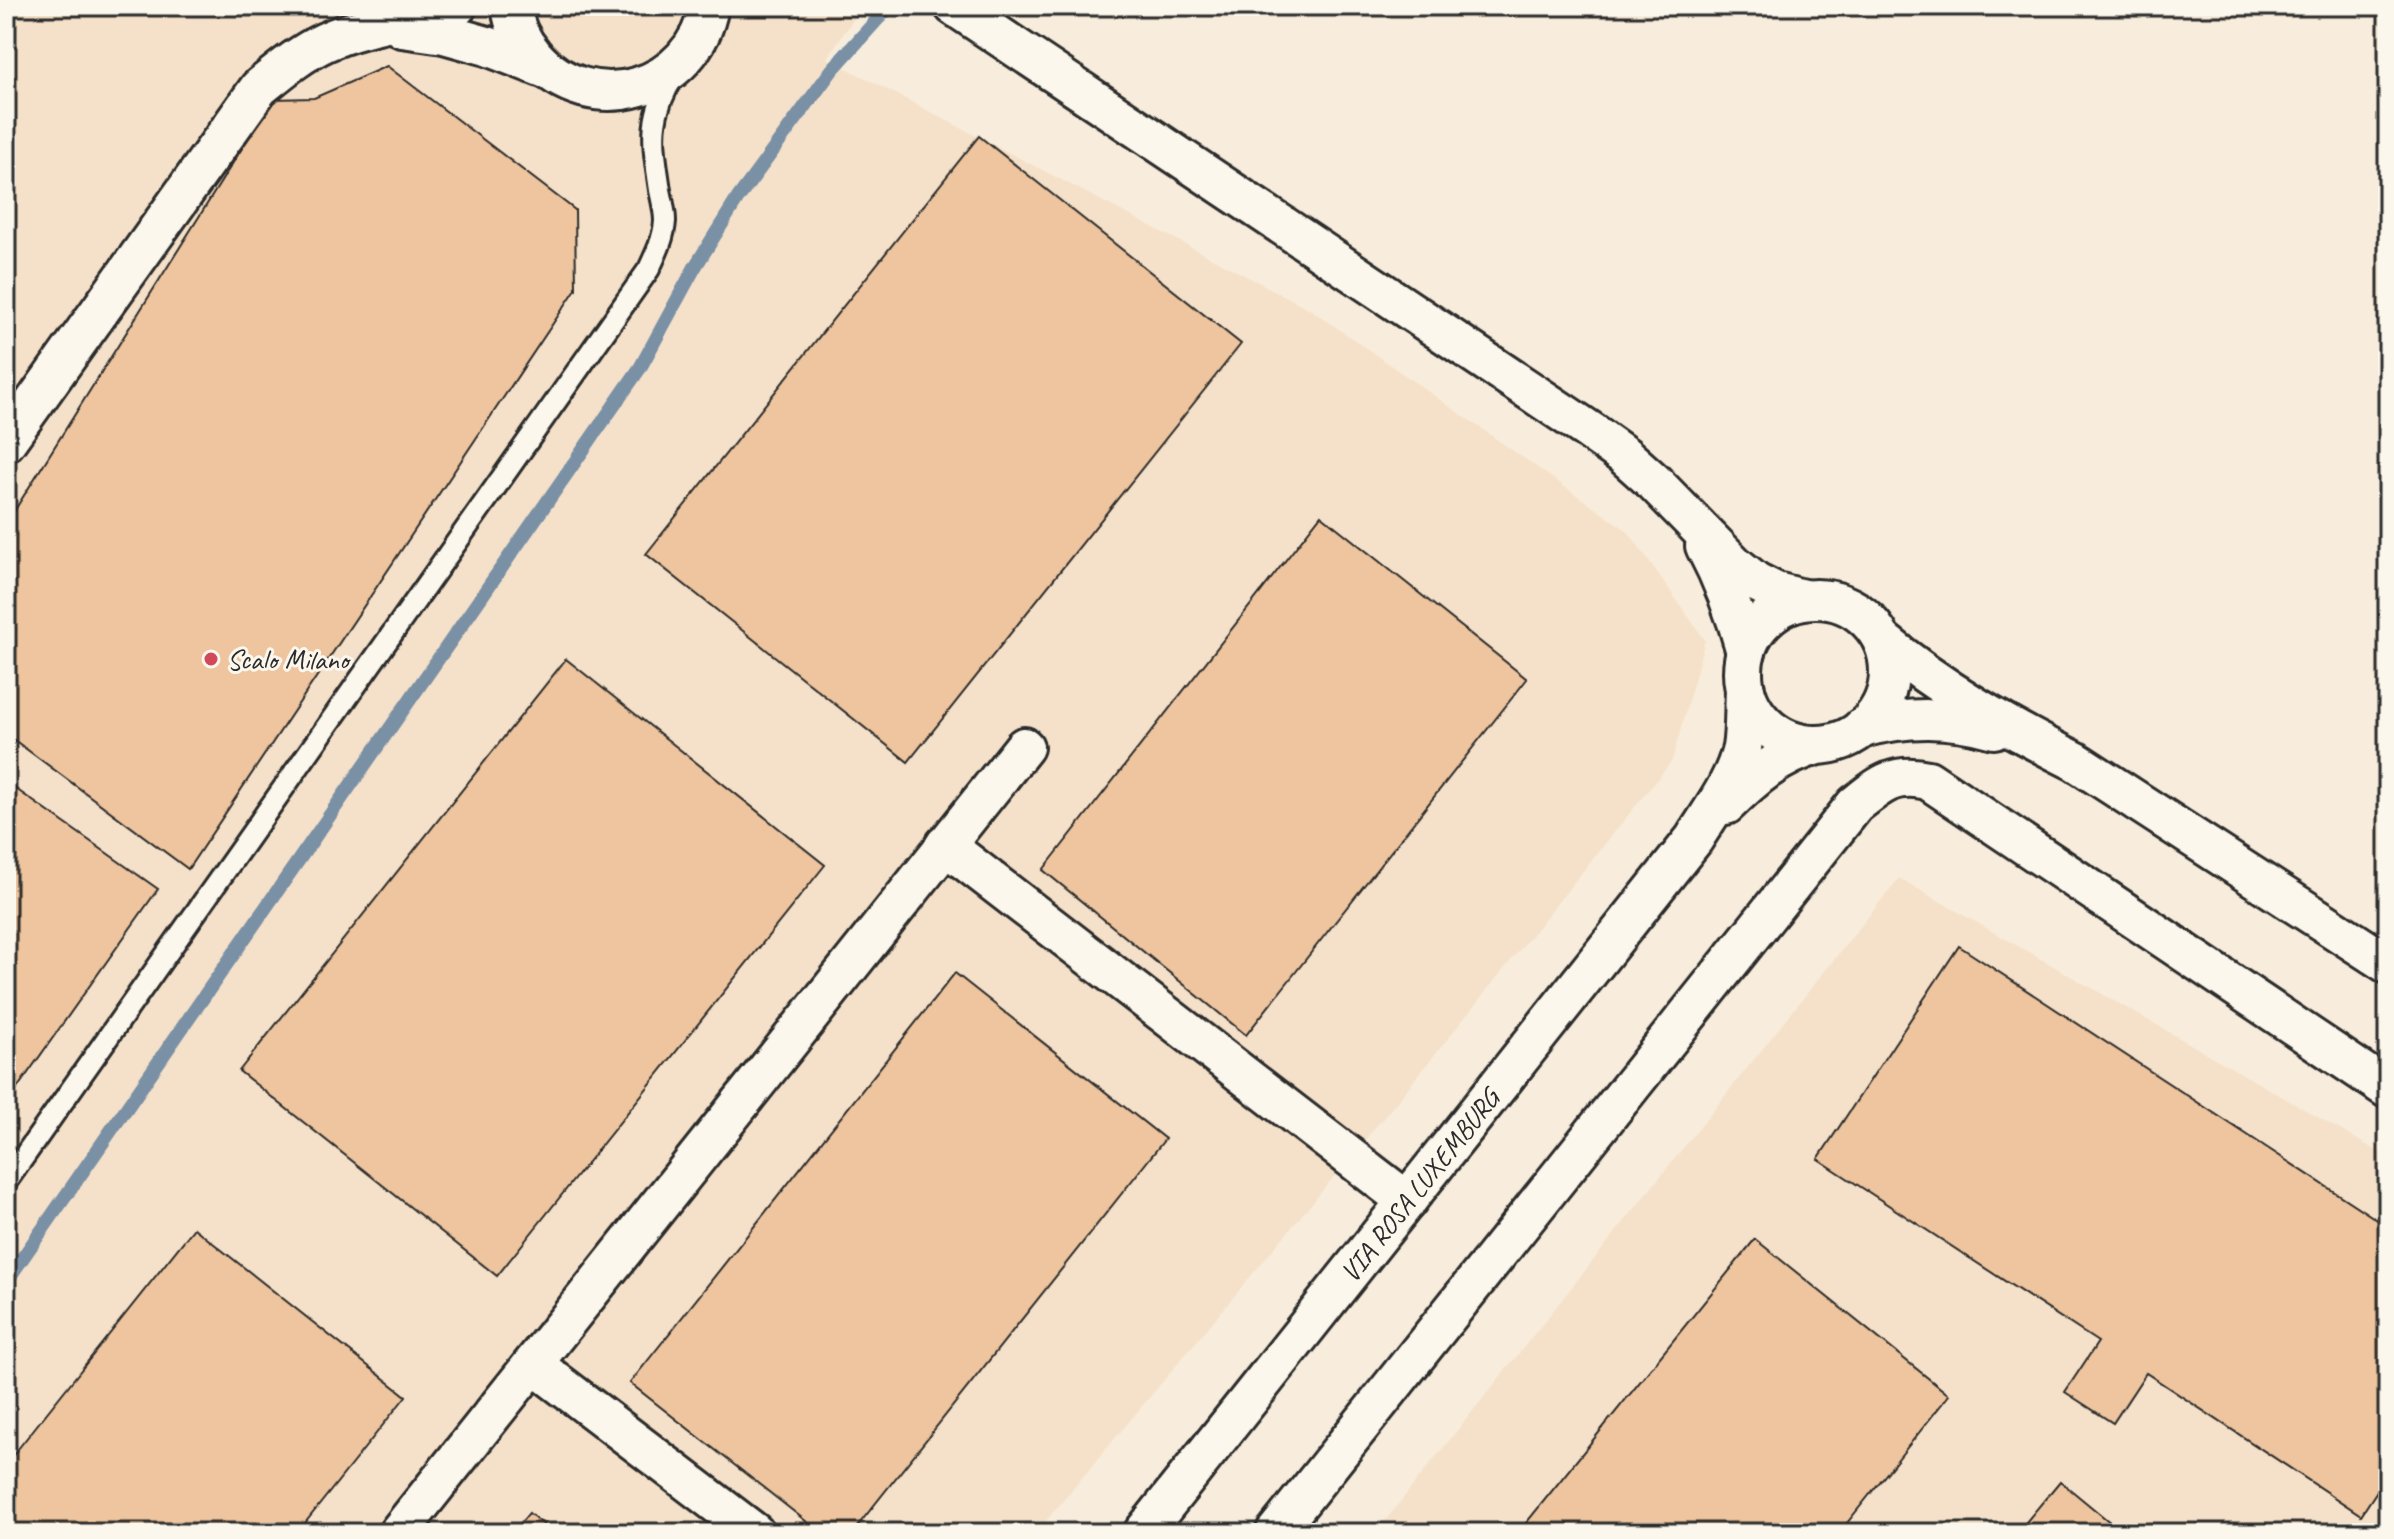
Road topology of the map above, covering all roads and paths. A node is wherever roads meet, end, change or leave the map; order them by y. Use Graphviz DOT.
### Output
graph roads {
  1 [pos="457,6"];
  2 [pos="511,6"];
  3 [pos="954,6"];
  4 [pos="707,22"];
  5 [pos="363,30"];
  6 [pos="546,69"];
  7 [pos="6,442"];
  8 [pos="1682,510"];
  9 [pos="1803,599"];
  10 [pos="1882,640"];
  11 [pos="1746,652"];
  12 [pos="1745,690"];
  13 [pos="1862,728"];
  14 [pos="2031,739"];
  15 [pos="1817,745"];
  16 [pos="1024,747"];
  17 [pos="1694,839"];
  18 [pos="945,845"];
  19 [pos="2315,916"];
  20 [pos="2388,964"];
  21 [pos="2388,978"];
  22 [pos="2388,1089"];
  23 [pos="6,1182"];
  24 [pos="1407,1201"];
  25 [pos="533,1364"];
  26 [pos="1151,1530"];
  27 [pos="398,1533"];
  28 [pos="755,1533"];
  29 [pos="1275,1533"];
  1 -- 5 [label="street"];
  2 -- 6 [label="street"];
  3 -- 8 [label="street"];
  4 -- 6 [label="street"];
  4 -- 23 [label="lane"];
  5 -- 6 [label="street"];
  5 -- 7 [label="street"];
  8 -- 9 [label="street"];
  8 -- 11 [label="street"];
  9 -- 10 [label="street"];
  9 -- 11 [label="street"];
  10 -- 13 [label="street"];
  10 -- 14 [label="street"];
  11 -- 12 [label="street"];
  12 -- 15 [label="street"];
  12 -- 17 [label="street"];
  13 -- 14 [label="street"];
  13 -- 15 [label="street"];
  14 -- 19 [label="street"];
  15 -- 17 [label="street"];
  16 -- 18 [label="street"];
  17 -- 24 [label="street, VIA ROSA LUXEMBURG"];
  18 -- 24 [label="street"];
  18 -- 25 [label="street"];
  19 -- 20 [label="street"];
  19 -- 21 [label="street"];
  22 -- 29 [label="street"];
  24 -- 26 [label="street, VIA ROSA LUXEMBURG"];
  25 -- 27 [label="street"];
  25 -- 28 [label="street"];
}
